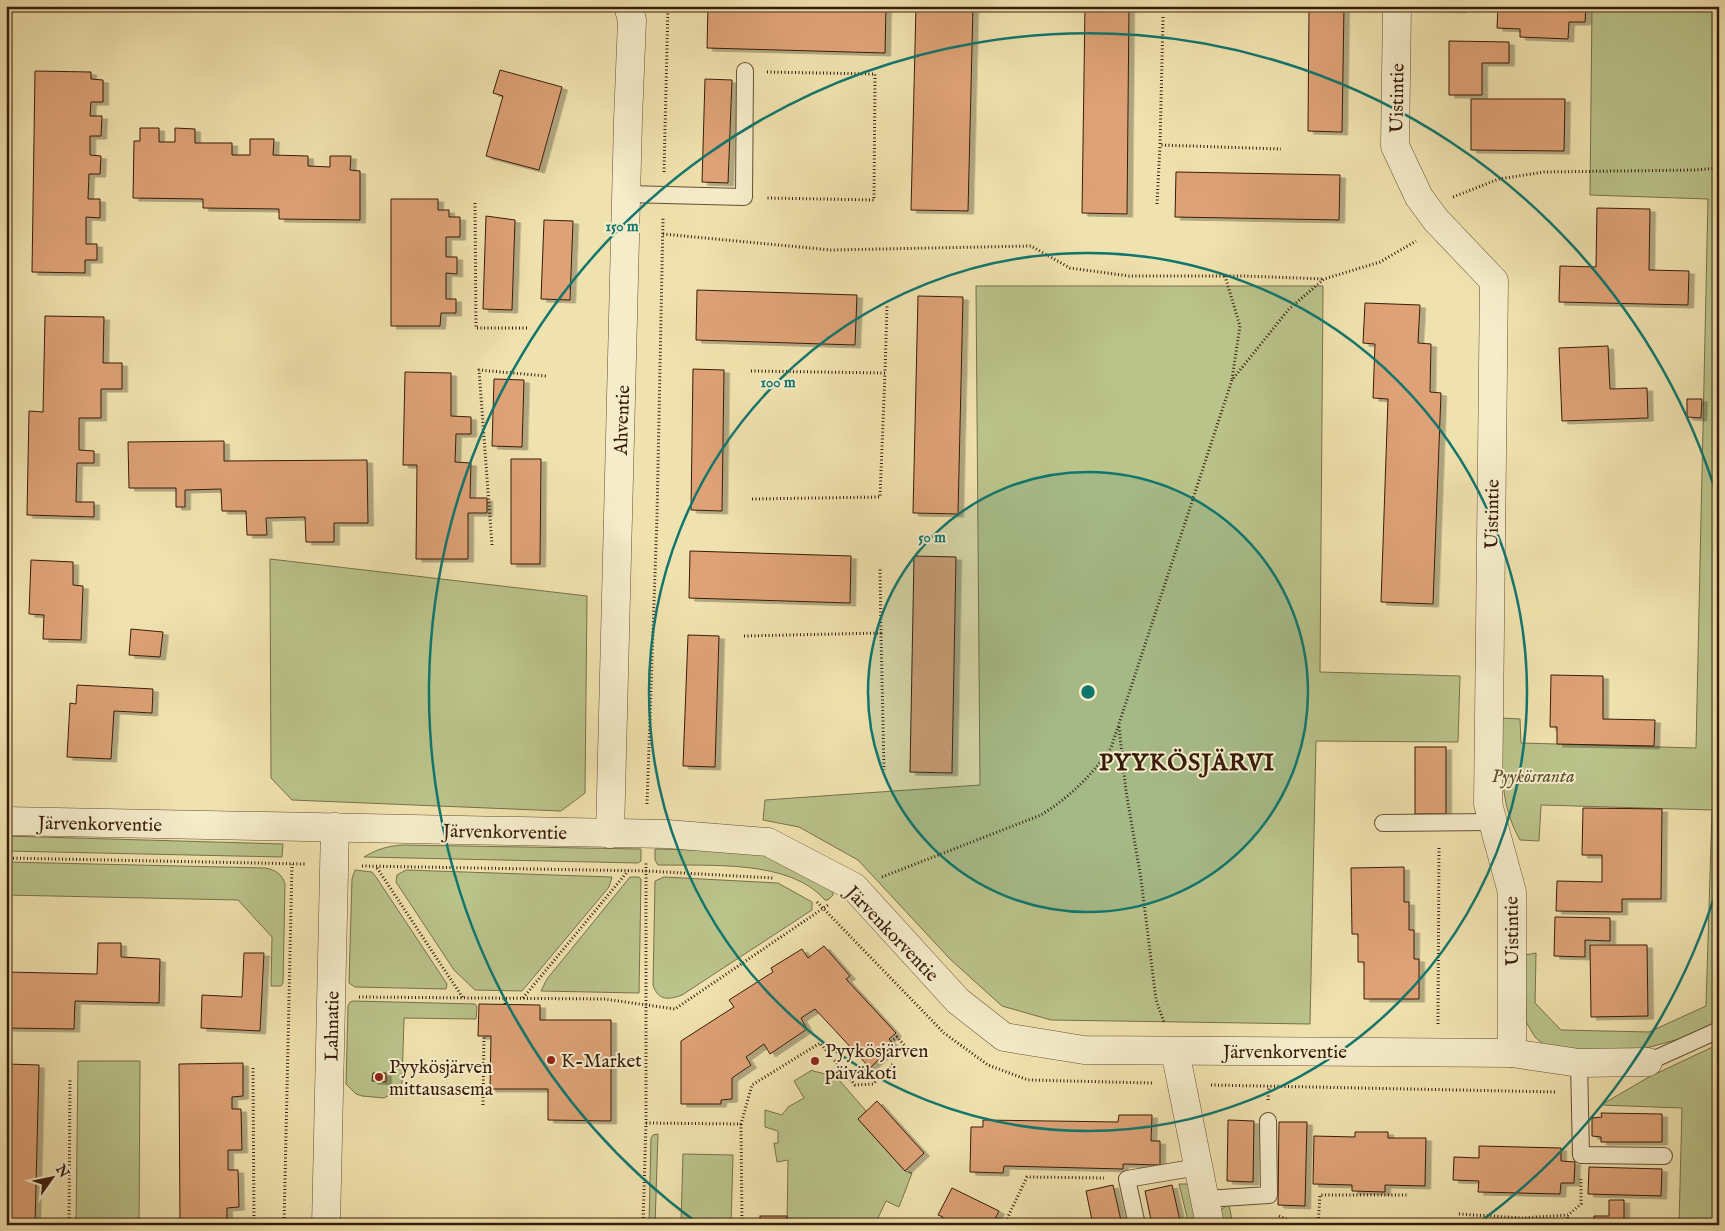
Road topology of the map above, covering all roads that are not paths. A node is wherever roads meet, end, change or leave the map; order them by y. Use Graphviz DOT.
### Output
graph roads {
  1 [pos="628,6"];
  2 [pos="1397,6"];
  3 [pos="745,71"];
  4 [pos="627,194"];
  5 [pos="6,821"];
  6 [pos="1492,822"];
  7 [pos="1383,823"];
  8 [pos="335,827"];
  9 [pos="610,834"];
  10 [pos="1719,1030"];
  11 [pos="1175,1050"];
  12 [pos="1512,1053"];
  13 [pos="1648,1062"];
  14 [pos="1579,1063"];
  15 [pos="1268,1121"];
  16 [pos="1664,1156"];
  17 [pos="1198,1167"];
  18 [pos="1208,1212"];
  19 [pos="326,1225"];
  20 [pos="1137,1225"];
  1 -- 4 [label="street, Ahventie"];
  2 -- 6 [label="street, Uistintie"];
  3 -- 4 [label="lane"];
  4 -- 9 [label="street, Ahventie"];
  5 -- 8 [label="street, Järvenkorventie"];
  6 -- 7 [label="lane"];
  6 -- 12 [label="street, Uistintie"];
  8 -- 9 [label="street, Järvenkorventie"];
  8 -- 19 [label="street, Lahnatie"];
  9 -- 11 [label="street, Järvenkorventie"];
  10 -- 13 [label="lane"];
  11 -- 12 [label="street, Järvenkorventie"];
  11 -- 17 [label="street"];
  12 -- 14 [label="street, Järvenkorventie"];
  13 -- 14 [label="street, Järvenkorventie"];
  14 -- 16 [label="lane"];
  15 -- 18 [label="lane"];
  17 -- 18 [label="street"];
  17 -- 20 [label="lane"];
}
